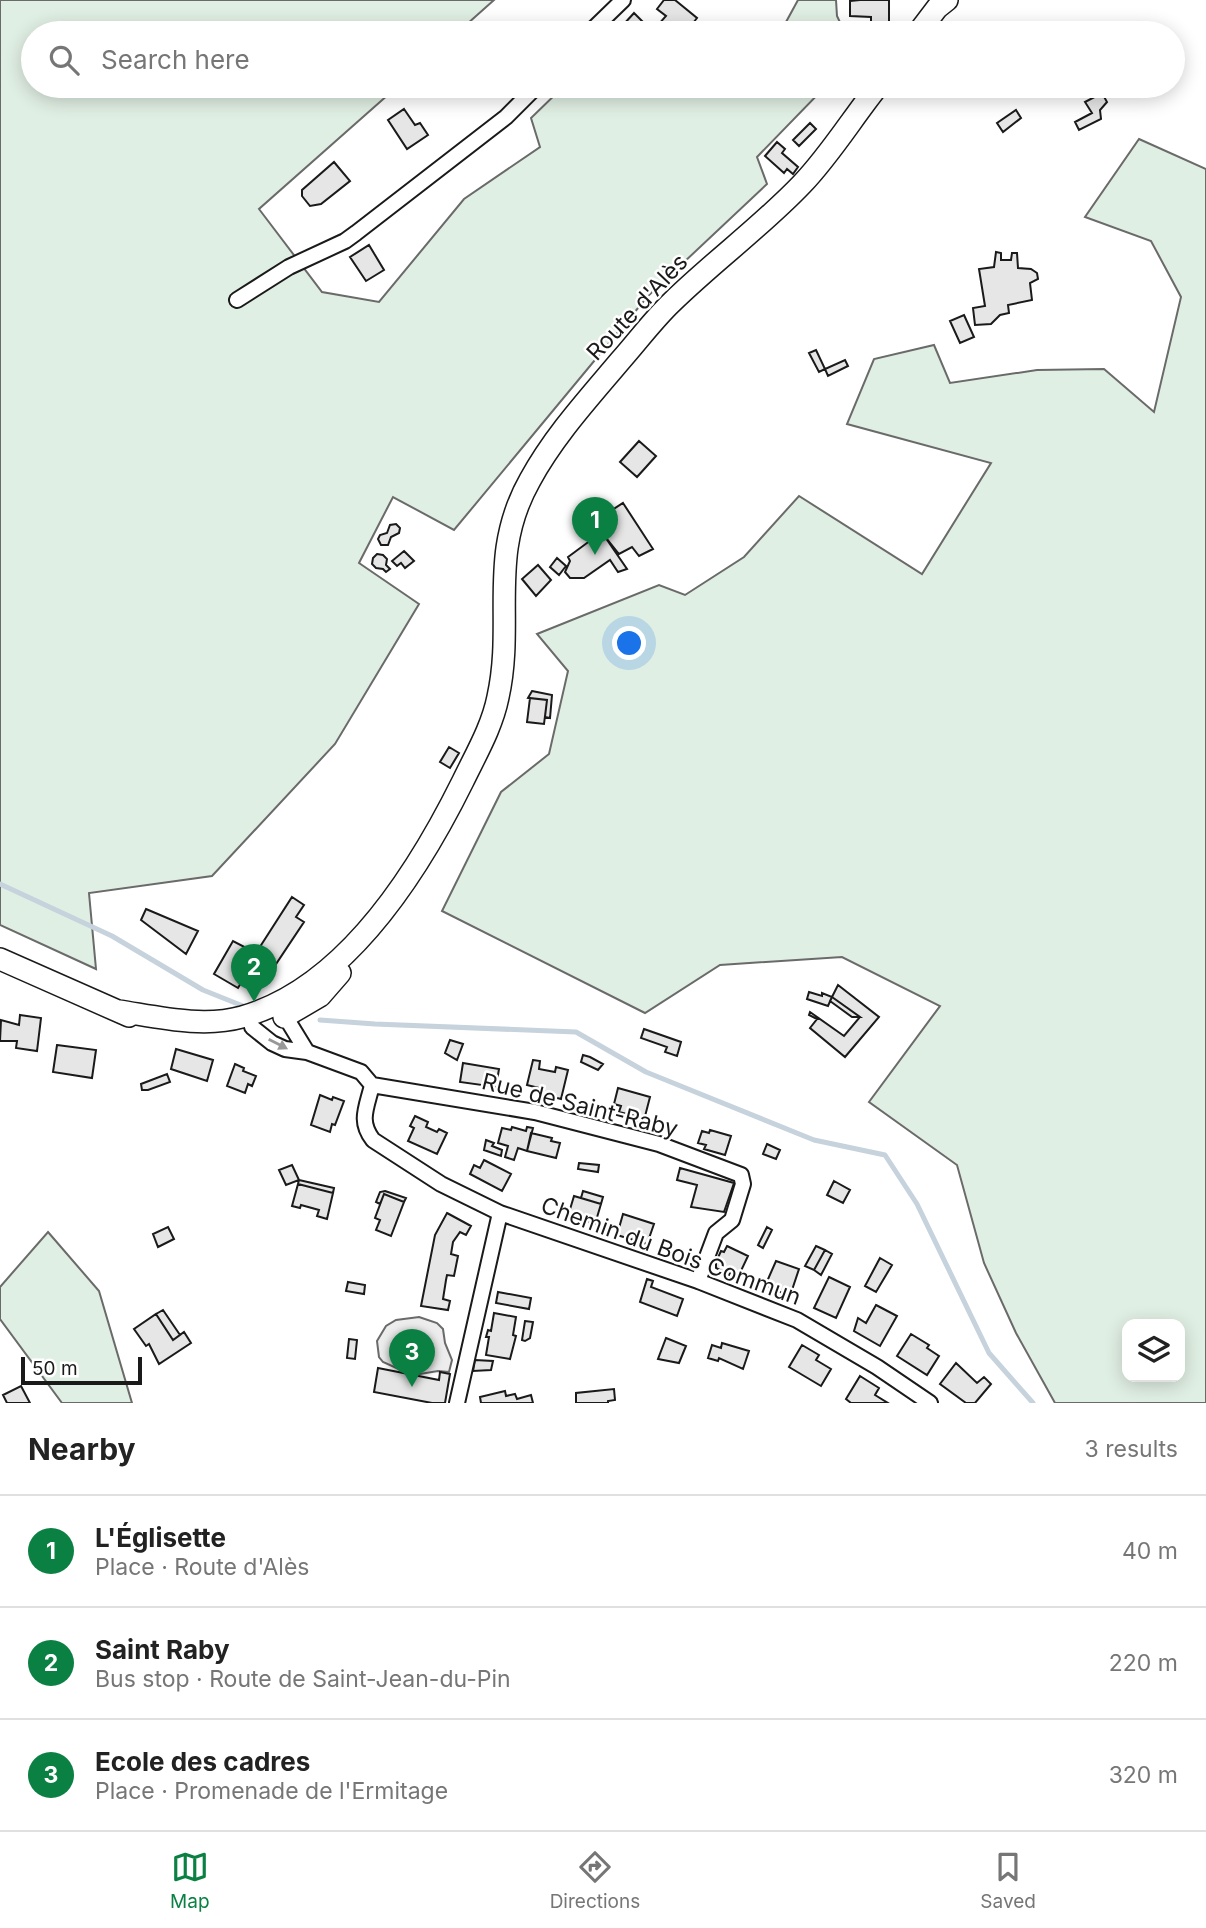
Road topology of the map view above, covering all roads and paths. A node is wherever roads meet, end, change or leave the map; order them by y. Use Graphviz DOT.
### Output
graph roads {
  1 [pos="623,0"];
  2 [pos="947,0"];
  3 [pos="601,21"];
  4 [pos="927,21"];
  5 [pos="525,98"];
  6 [pos="869,98"];
  7 [pos="237,300"];
  8 [pos="376,919"];
  9 [pos="0,959"];
  10 [pos="119,1011"];
  11 [pos="285,1016"];
  12 [pos="252,1027"];
  13 [pos="307,1052"];
  14 [pos="372,1085"];
  15 [pos="500,1213"];
  16 [pos="698,1280"];
  17 [pos="457,1403"];
  18 [pos="930,1403"];
  1 -- 3 [label="street"];
  2 -- 4 [label="main road"];
  5 -- 7 [label="street"];
  6 -- 8 [label="main road, Route d'Alès"];
  8 -- 10 [label="main road"];
  8 -- 11 [label="main road"];
  9 -- 10 [label="main road"];
  10 -- 12 [label="main road"];
  11 -- 12 [label="main road"];
  11 -- 13 [label="street"];
  12 -- 13 [label="street, one-way"];
  13 -- 14 [label="street"];
  14 -- 15 [label="street, Chemin du Bois Commun"];
  14 -- 16 [label="street, Rue de Saint-Raby"];
  15 -- 16 [label="street, Chemin du Bois Commun"];
  15 -- 17 [label="street"];
  16 -- 18 [label="street, Chemin du Bois Commun"];
}
